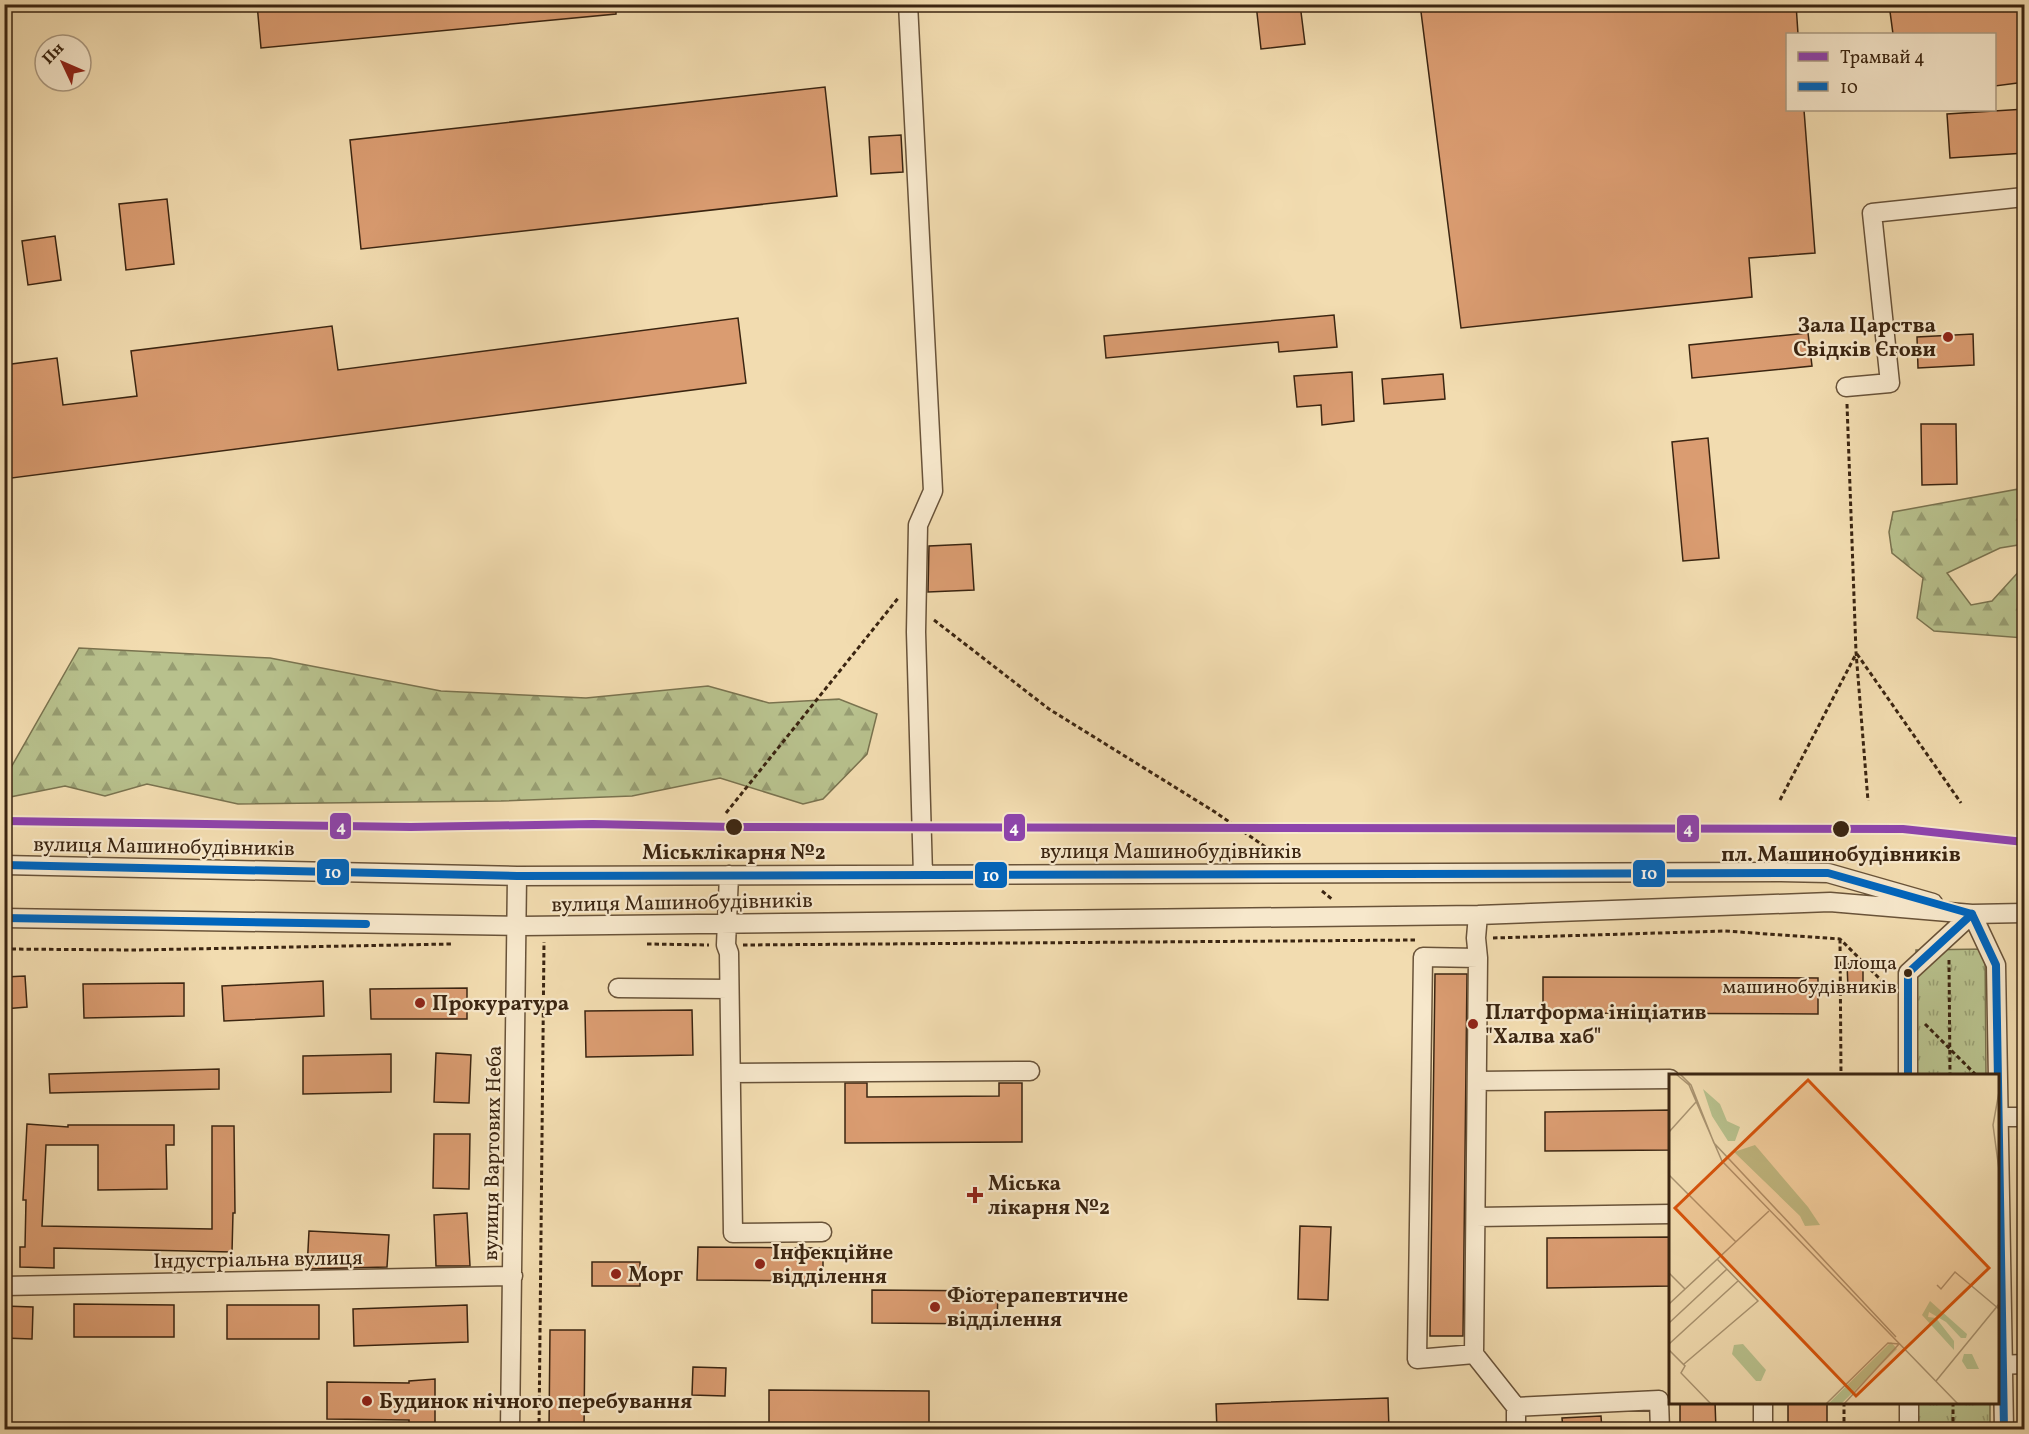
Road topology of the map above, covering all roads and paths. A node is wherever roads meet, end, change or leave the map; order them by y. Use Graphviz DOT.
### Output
graph roads {
  1 [pos="908,4"];
  2 [pos="2025,197"];
  3 [pos="1846,387"];
  4 [pos="917,574"];
  5 [pos="916,606"];
  6 [pos="1856,652"];
  7 [pos="1780,800"];
  8 [pos="1868,801"];
  9 [pos="1961,803"];
  10 [pos="726,813"];
  11 [pos="4,866"];
  12 [pos="1302,873"];
  13 [pos="922,875"];
  14 [pos="517,876"];
  15 [pos="729,876"];
  16 [pos="2025,913"];
  17 [pos="1972,914"];
  18 [pos="1478,915"];
  19 [pos="1351,916"];
  20 [pos="4,918"];
  21 [pos="728,924"];
  22 [pos="517,935"];
  23 [pos="1373,935"];
  24 [pos="1476,938"];
  25 [pos="1422,940"];
  26 [pos="1380,941"];
  27 [pos="458,944"];
  28 [pos="646,944"];
  29 [pos="726,945"];
  30 [pos="4,949"];
  31 [pos="1478,958"];
  32 [pos="1949,960"];
  33 [pos="618,988"];
  34 [pos="729,989"];
  35 [pos="1030,1071"];
  36 [pos="731,1073"];
  37 [pos="1841,1074"];
  38 [pos="1908,1074"];
  39 [pos="1950,1074"];
  40 [pos="1997,1074"];
  41 [pos="1669,1079"];
  42 [pos="1477,1081"];
  43 [pos="1999,1117"];
  44 [pos="2025,1117"];
  45 [pos="1669,1214"];
  46 [pos="1476,1216"];
  47 [pos="822,1232"];
  48 [pos="1999,1241"];
  49 [pos="513,1276"];
  50 [pos="4,1286"];
  51 [pos="1474,1354"];
  52 [pos="2025,1364"];
  53 [pos="2000,1365"];
  54 [pos="1763,1404"];
  55 [pos="1844,1404"];
  56 [pos="1909,1404"];
  57 [pos="1953,1404"];
  58 [pos="1516,1407"];
  59 [pos="510,1430"];
  60 [pos="539,1430"];
  61 [pos="1516,1430"];
  62 [pos="1660,1430"];
  63 [pos="1763,1430"];
  64 [pos="1844,1430"];
  65 [pos="1909,1430"];
  66 [pos="1953,1430"];
  67 [pos="2004,1430"];
  1 -- 4 [label="street"];
  2 -- 3 [label="street"];
  3 -- 6 [label="path"];
  4 -- 5 [label="street"];
  4 -- 10 [label="path"];
  5 -- 12 [label="path"];
  5 -- 13 [label="street"];
  6 -- 7 [label="path"];
  6 -- 8 [label="path"];
  6 -- 9 [label="path"];
  11 -- 14 [label="street, вулиця Машинобудівників"];
  12 -- 13 [label="street, вулиця Машинобудівників"];
  12 -- 17 [label="street, вулиця Машинобудівників"];
  12 -- 19 [label="path"];
  13 -- 15 [label="street, вулиця Машинобудівників"];
  14 -- 15 [label="street, вулиця Машинобудівників"];
  14 -- 22 [label="street, вулиця Вартових Неба"];
  15 -- 21 [label="street"];
  16 -- 17 [label="street, вулиця Машинобудівників"];
  17 -- 18 [label="street, вулиця Машинобудівників"];
  17 -- 38 [label="street"];
  17 -- 40 [label="street"];
  18 -- 19 [label="street, вулиця Машинобудівників"];
  18 -- 24 [label="street"];
  19 -- 21 [label="street, вулиця Машинобудівників"];
  20 -- 22 [label="street, вулиця Машинобудівників"];
  21 -- 22 [label="street, вулиця Машинобудівників"];
  21 -- 29 [label="street"];
  22 -- 49 [label="street, вулиця Вартових Неба"];
  22 -- 60 [label="path"];
  23 -- 26 [label="path"];
  24 -- 31 [label="street"];
  24 -- 37 [label="path"];
  25 -- 26 [label="path"];
  26 -- 29 [label="path"];
  27 -- 30 [label="path"];
  28 -- 29 [label="path"];
  29 -- 34 [label="street"];
  31 -- 42 [label="street"];
  31 -- 51 [label="street"];
  32 -- 39 [label="path"];
  33 -- 34 [label="street"];
  34 -- 36 [label="street"];
  35 -- 36 [label="street"];
  36 -- 47 [label="street"];
  41 -- 42 [label="street"];
  42 -- 46 [label="street"];
  43 -- 44 [label="street"];
  45 -- 46 [label="street"];
  46 -- 51 [label="street"];
  48 -- 53 [label="street"];
  49 -- 50 [label="street, Індустріальна вулиця"];
  49 -- 59 [label="street, вулиця Вартових Неба"];
  51 -- 58 [label="street"];
  52 -- 53 [label="street"];
  53 -- 67 [label="street"];
  54 -- 63 [label="street"];
  55 -- 64 [label="path"];
  56 -- 65 [label="street"];
  57 -- 66 [label="path"];
  58 -- 61 [label="street"];
  58 -- 62 [label="street"];
}
